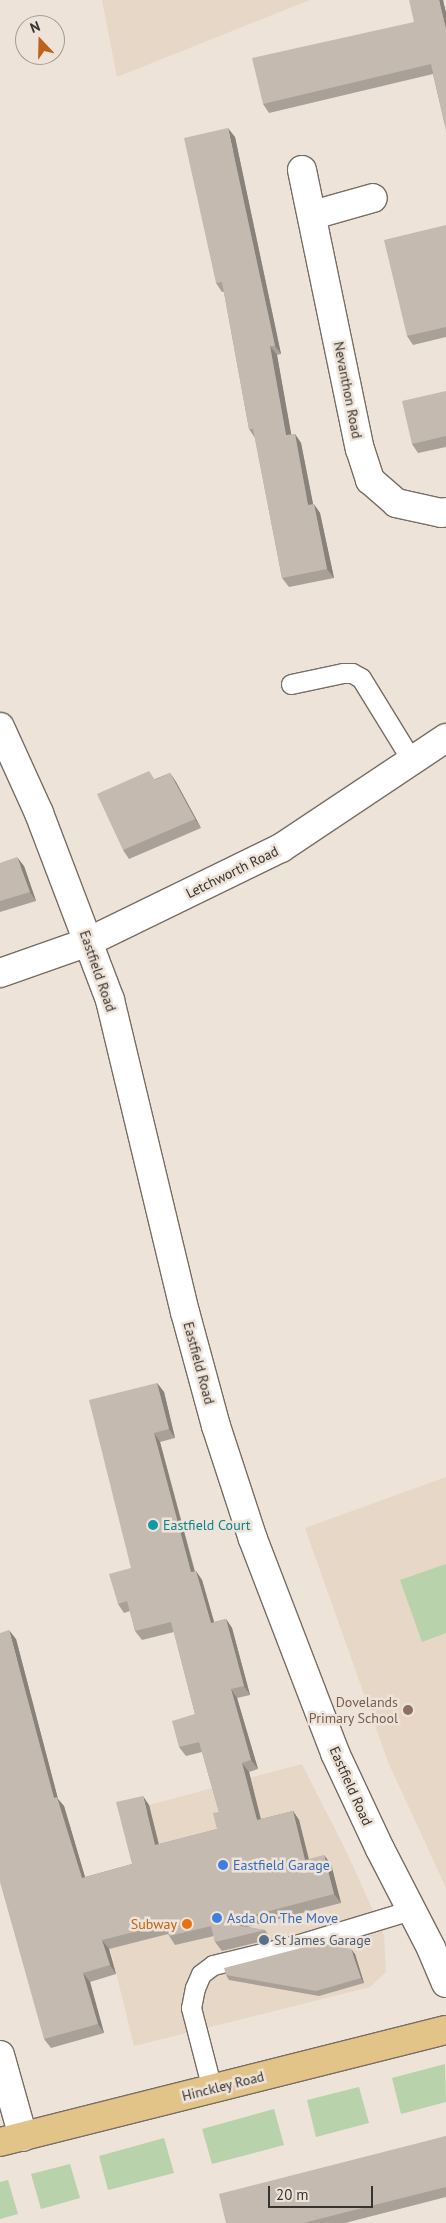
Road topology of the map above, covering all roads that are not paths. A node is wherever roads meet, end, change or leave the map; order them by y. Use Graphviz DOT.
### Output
graph roads {
  1 [pos="302,170"];
  2 [pos="373,198"];
  3 [pos="313,215"];
  4 [pos="446,512"];
  5 [pos="291,684"];
  6 [pos="0,727"];
  7 [pos="446,738"];
  8 [pos="412,761"];
  9 [pos="88,942"];
  10 [pos="0,973"];
  11 [pos="410,1910"];
  12 [pos="446,1983"];
  13 [pos="446,2030"];
  14 [pos="0,2055"];
  15 [pos="212,2089"];
  16 [pos="11,2140"];
  1 -- 3 [label="street, Nevanthon Road"];
  2 -- 3 [label="street"];
  3 -- 4 [label="street, Nevanthon Road"];
  5 -- 8 [label="lane"];
  6 -- 9 [label="street, Eastfield Road"];
  7 -- 8 [label="street, Letchworth Road"];
  8 -- 9 [label="street, Letchworth Road"];
  9 -- 10 [label="street, Letchworth Road"];
  9 -- 11 [label="street, Eastfield Road"];
  11 -- 12 [label="street, Eastfield Road"];
  11 -- 15 [label="lane"];
  13 -- 15 [label="main road, Hinckley Road"];
  14 -- 16 [label="street"];
  15 -- 16 [label="main road, Hinckley Road"];
}
